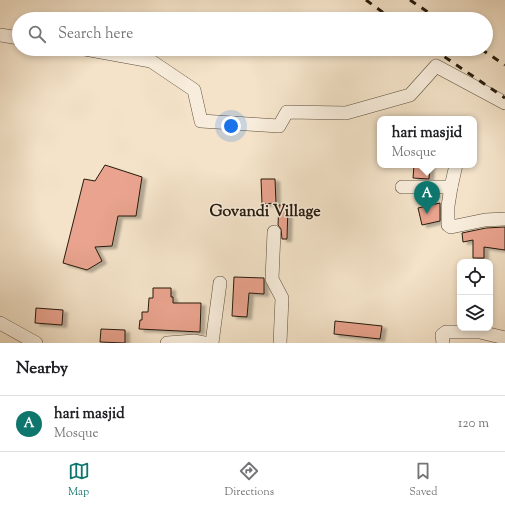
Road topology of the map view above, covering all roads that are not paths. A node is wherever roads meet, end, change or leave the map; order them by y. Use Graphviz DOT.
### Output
graph roads {
  1 [pos="0,35"];
  2 [pos="12,37"];
  3 [pos="124,56"];
  4 [pos="505,103"];
  5 [pos="455,168"];
  6 [pos="451,187"];
  7 [pos="402,188"];
  8 [pos="505,219"];
  9 [pos="274,232"];
  10 [pos="220,283"];
  11 [pos="0,323"];
  12 [pos="482,338"];
  13 [pos="505,338"];
  14 [pos="36,343"];
  15 [pos="167,343"];
  16 [pos="205,343"];
  17 [pos="212,343"];
  18 [pos="280,343"];
  19 [pos="443,343"];
  1 -- 2 [label="street"];
  3 -- 4 [label="street"];
  5 -- 6 [label="street"];
  6 -- 7 [label="street"];
  6 -- 8 [label="street"];
  9 -- 18 [label="street"];
  10 -- 17 [label="street"];
  11 -- 14 [label="street"];
  12 -- 13 [label="street"];
  12 -- 19 [label="street"];
  15 -- 16 [label="street"];
}
